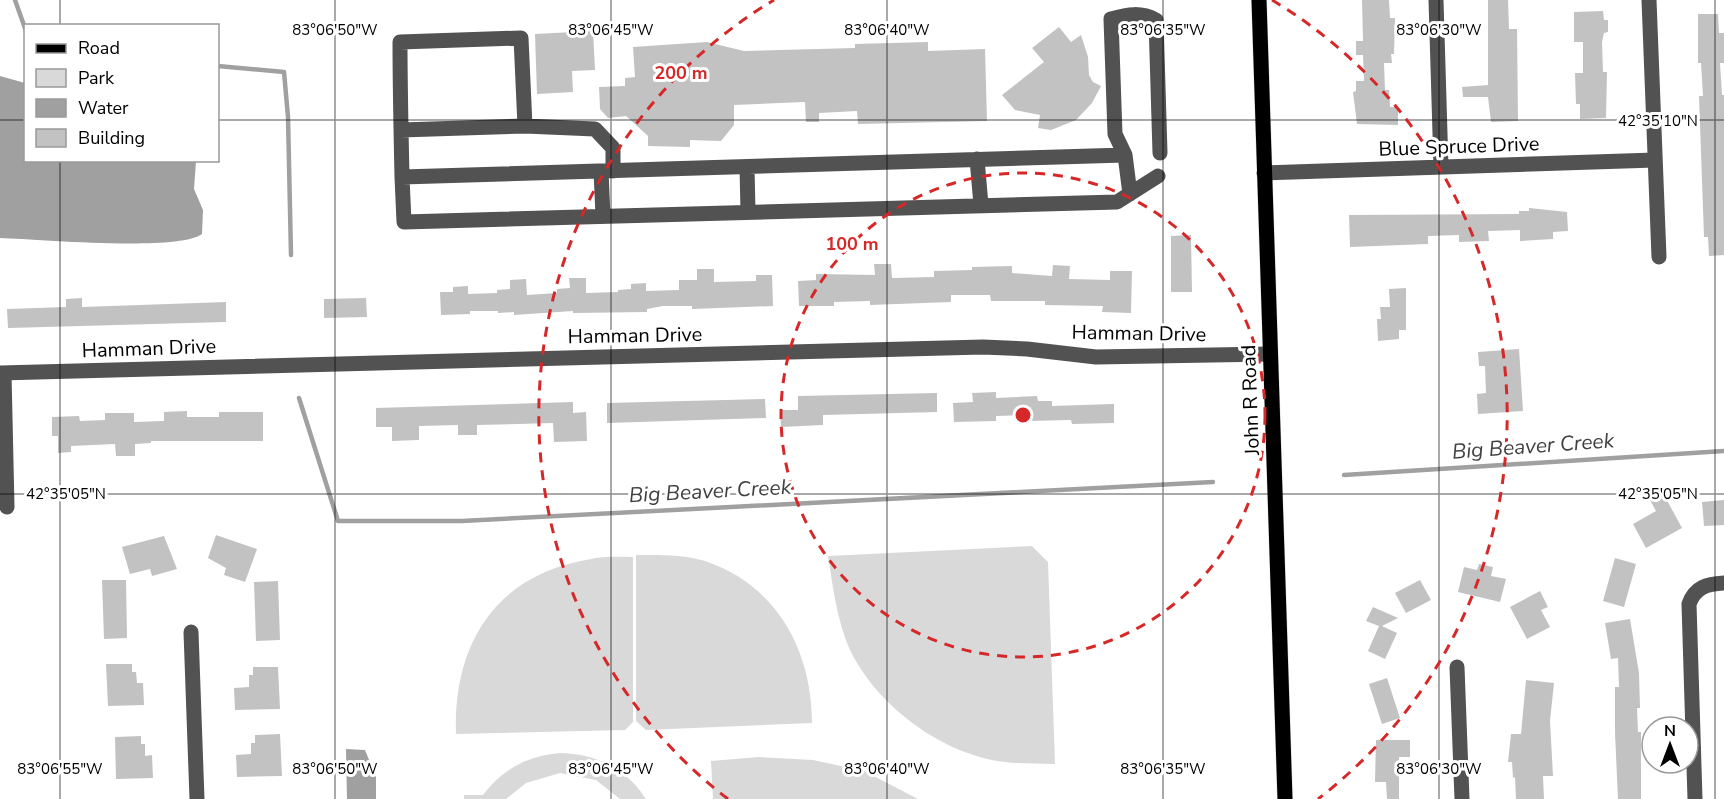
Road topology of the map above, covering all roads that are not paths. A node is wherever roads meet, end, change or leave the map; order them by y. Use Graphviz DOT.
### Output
graph roads {
  1 [pos="1259,0"];
  2 [pos="1436,0"];
  3 [pos="1649,0"];
  4 [pos="525,126"];
  5 [pos="401,130"];
  6 [pos="1160,153"];
  7 [pos="1125,155"];
  8 [pos="977,159"];
  9 [pos="1655,160"];
  10 [pos="747,167"];
  11 [pos="1441,167"];
  12 [pos="607,171"];
  13 [pos="1264,173"];
  14 [pos="1158,176"];
  15 [pos="402,177"];
  16 [pos="1130,194"];
  17 [pos="981,205"];
  18 [pos="748,212"];
  19 [pos="603,216"];
  20 [pos="1659,258"];
  21 [pos="1270,354"];
  22 [pos="2,373"];
  23 [pos="7,507"];
  24 [pos="1724,582"];
  25 [pos="191,632"];
  26 [pos="1457,667"];
  27 [pos="197,799"];
  28 [pos="1285,799"];
  29 [pos="1462,799"];
  30 [pos="1695,799"];
  1 -- 13 [label="main road, John R Road"];
  2 -- 11 [label="street"];
  3 -- 9 [label="street"];
  4 -- 5 [label="street"];
  4 -- 5 [label="street"];
  4 -- 12 [label="street"];
  5 -- 15 [label="street"];
  6 -- 7 [label="street"];
  7 -- 8 [label="street"];
  7 -- 16 [label="street"];
  8 -- 10 [label="street"];
  8 -- 17 [label="street"];
  9 -- 11 [label="street, Blue Spruce Drive"];
  9 -- 20 [label="street"];
  10 -- 12 [label="street"];
  10 -- 18 [label="street"];
  11 -- 13 [label="street, Blue Spruce Drive"];
  12 -- 15 [label="street"];
  12 -- 19 [label="street"];
  13 -- 21 [label="main road, John R Road"];
  14 -- 16 [label="street"];
  15 -- 19 [label="street"];
  16 -- 17 [label="street"];
  17 -- 18 [label="street"];
  18 -- 19 [label="street"];
  21 -- 22 [label="street, Hamman Drive"];
  21 -- 28 [label="main road, John R Road"];
  22 -- 23 [label="street"];
  24 -- 30 [label="street"];
  25 -- 27 [label="street"];
  26 -- 29 [label="street"];
}
